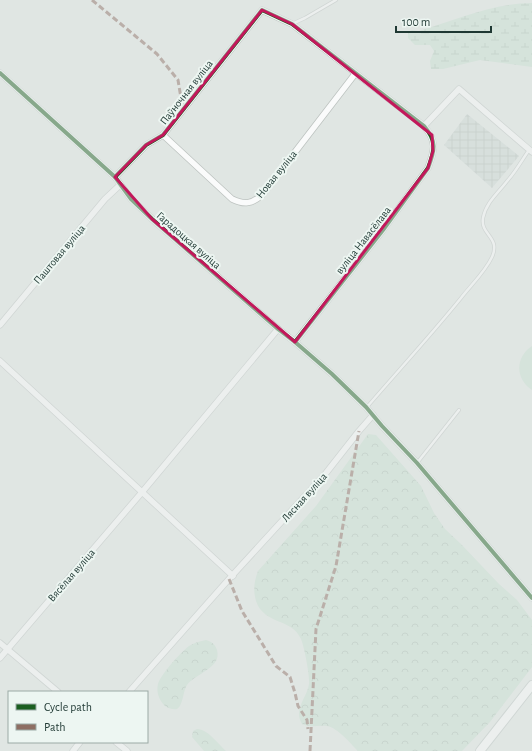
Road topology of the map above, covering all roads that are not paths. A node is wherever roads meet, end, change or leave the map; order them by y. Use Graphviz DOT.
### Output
graph roads {
  1 [pos="336,0"];
  2 [pos="292,24"];
  3 [pos="0,73"];
  4 [pos="355,74"];
  5 [pos="424,126"];
  6 [pos="163,135"];
  7 [pos="531,151"];
  8 [pos="115,177"];
  9 [pos="120,185"];
  10 [pos="0,325"];
  11 [pos="278,328"];
  12 [pos="296,342"];
  13 [pos="0,361"];
  14 [pos="366,407"];
  15 [pos="459,410"];
  16 [pos="373,415"];
  17 [pos="416,463"];
  18 [pos="142,491"];
  19 [pos="233,576"];
  20 [pos="532,598"];
  21 [pos="0,643"];
  22 [pos="8,649"];
  23 [pos="0,658"];
  24 [pos="532,685"];
  25 [pos="57,691"];
  26 [pos="130,691"];
  27 [pos="79,743"];
  28 [pos="117,743"];
  29 [pos="73,751"];
  30 [pos="126,751"];
  31 [pos="480,751"];
  1 -- 2 [label="lane"];
  2 -- 4 [label="street"];
  2 -- 6 [label="street, Паўночная вуліца"];
  3 -- 8 [label="street, Гарадоцкая вуліца"];
  4 -- 5 [label="street"];
  4 -- 6 [label="street, Новая вуліца"];
  5 -- 7 [label="street"];
  5 -- 12 [label="street, вуліца Навасёлава"];
  6 -- 8 [label="street, Паўночная вуліца"];
  7 -- 14 [label="lane"];
  8 -- 9 [label="street, Гарадоцкая вуліца"];
  9 -- 10 [label="street, Паштовая вуліца"];
  9 -- 11 [label="street, Гарадоцкая вуліца"];
  11 -- 12 [label="street, Гарадоцкая вуліца"];
  11 -- 18 [label="street, Вясёлая вуліца"];
  12 -- 14 [label="street, Гарадоцкая вуліца"];
  13 -- 18 [label="street"];
  14 -- 16 [label="street, Гарадоцкая вуліца"];
  15 -- 17 [label="lane"];
  16 -- 17 [label="street, Гарадоцкая вуліца"];
  16 -- 19 [label="street, Лясная вуліца"];
  17 -- 20 [label="street, Гарадоцкая вуліца"];
  18 -- 19 [label="street"];
  18 -- 22 [label="street, Вясёлая вуліца"];
  19 -- 26 [label="street, Лясная вуліца"];
  21 -- 22 [label="street"];
  22 -- 23 [label="street, Вясёлая вуліца"];
  22 -- 25 [label="street"];
  24 -- 31 [label="street"];
  27 -- 29 [label="street"];
  28 -- 30 [label="street"];
}
